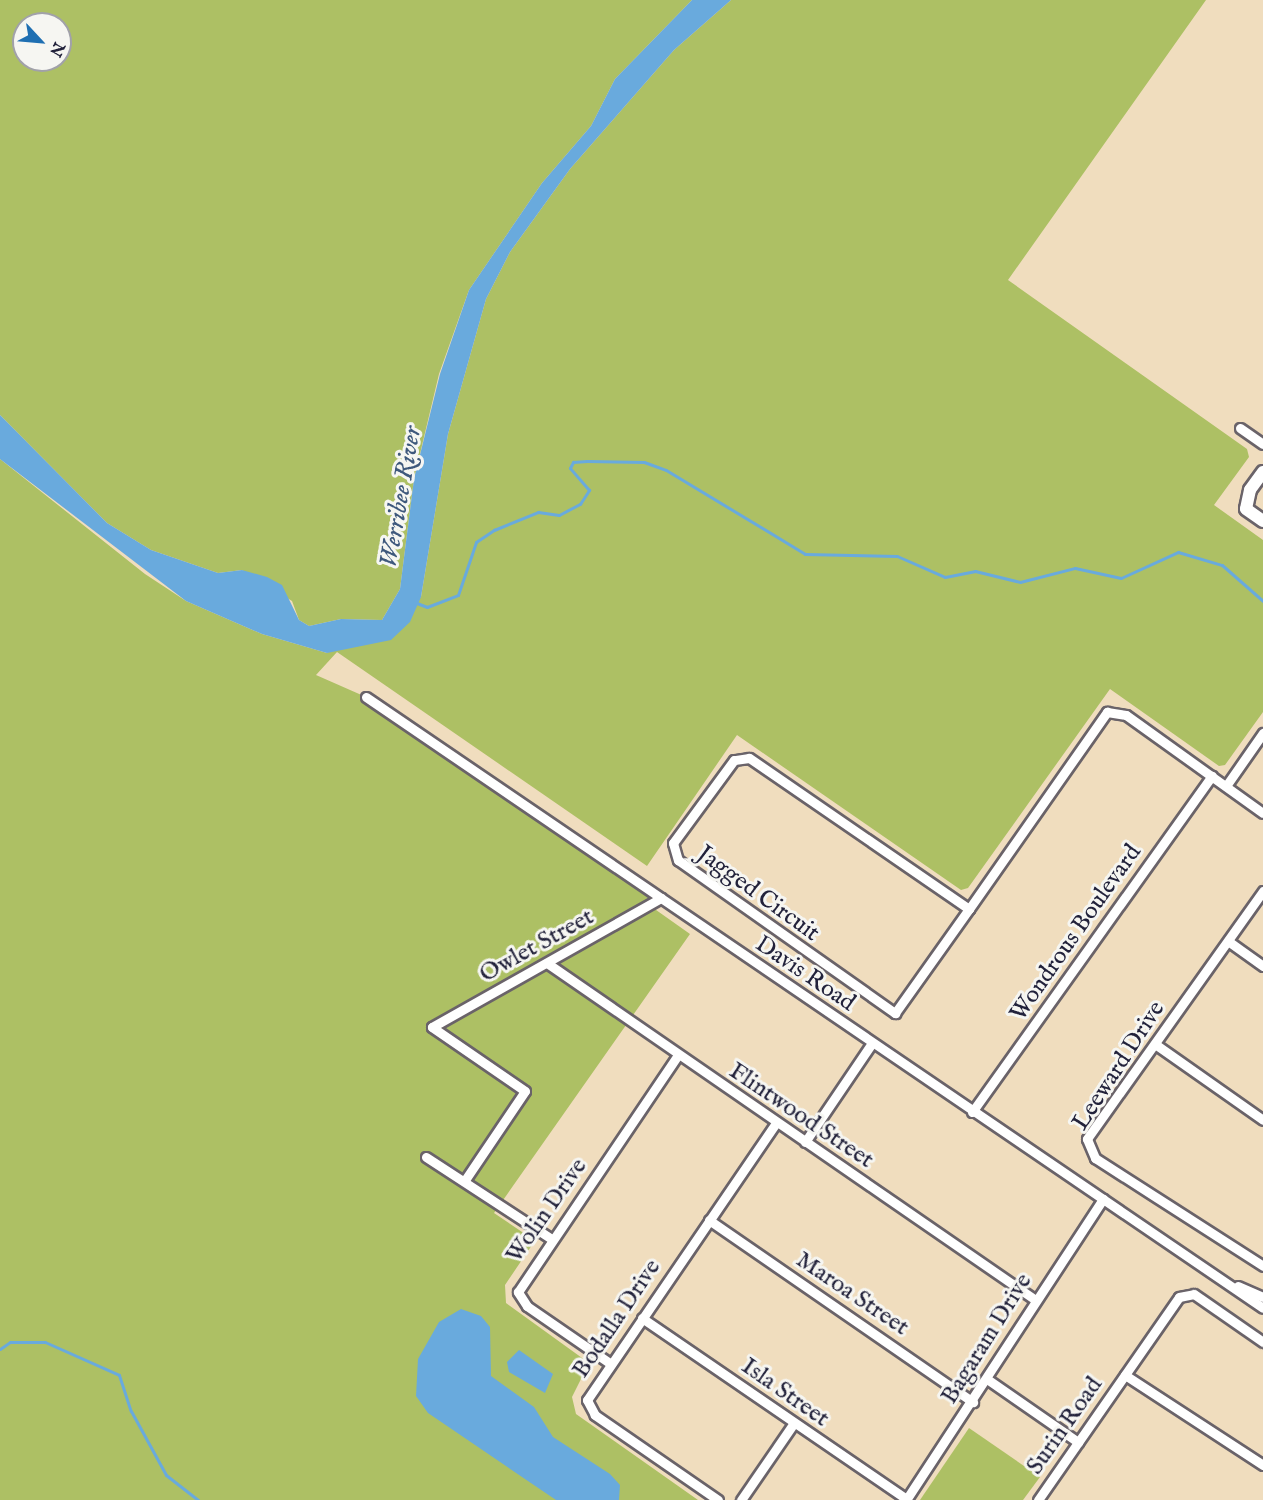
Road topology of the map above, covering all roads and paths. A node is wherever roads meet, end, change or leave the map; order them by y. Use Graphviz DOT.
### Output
graph roads {
  1 [pos="1240,428"];
  2 [pos="1263,444"];
  3 [pos="1263,472"];
  4 [pos="1263,521"];
  5 [pos="366,697"];
  6 [pos="1263,734"];
  7 [pos="1212,776"];
  8 [pos="1226,786"];
  9 [pos="1263,813"];
  10 [pos="1263,891"];
  11 [pos="661,898"];
  12 [pos="969,909"];
  13 [pos="1228,941"];
  14 [pos="547,963"];
  15 [pos="1263,966"];
  16 [pos="872,1043"];
  17 [pos="1155,1044"];
  18 [pos="678,1055"];
  19 [pos="972,1112"];
  20 [pos="1263,1120"];
  21 [pos="776,1123"];
  22 [pos="805,1142"];
  23 [pos="426,1157"];
  24 [pos="465,1180"];
  25 [pos="1103,1199"];
  26 [pos="709,1220"];
  27 [pos="552,1239"];
  28 [pos="1263,1266"];
  29 [pos="1224,1280"];
  30 [pos="1263,1297"];
  31 [pos="1034,1299"];
  32 [pos="1263,1308"];
  33 [pos="642,1318"];
  34 [pos="1263,1342"];
  35 [pos="610,1364"];
  36 [pos="1125,1374"];
  37 [pos="987,1379"];
  38 [pos="973,1402"];
  39 [pos="794,1423"];
  40 [pos="1078,1442"];
  41 [pos="1263,1465"];
  42 [pos="718,1500"];
  43 [pos="741,1500"];
  44 [pos="906,1500"];
  45 [pos="1038,1500"];
  1 -- 2 [label="street"];
  3 -- 4 [label="street"];
  5 -- 11 [label="street, Davis Road"];
  6 -- 8 [label="street"];
  7 -- 8 [label="street, Jagged Circuit"];
  7 -- 12 [label="street, Jagged Circuit"];
  7 -- 19 [label="street, Wondrous Boulevard"];
  8 -- 9 [label="street, Jagged Circuit"];
  10 -- 13 [label="street, Leeward Drive"];
  11 -- 14 [label="street, Owlet Street"];
  11 -- 16 [label="street, Davis Road"];
  12 -- 12 [label="street, Jagged Circuit"];
  13 -- 15 [label="street"];
  13 -- 17 [label="street, Leeward Drive"];
  14 -- 18 [label="street, Flintwood Street"];
  14 -- 24 [label="street, Owlet Street"];
  16 -- 19 [label="street, Davis Road"];
  16 -- 22 [label="street"];
  17 -- 20 [label="street"];
  17 -- 28 [label="street, Leeward Drive"];
  18 -- 21 [label="street, Flintwood Street"];
  18 -- 27 [label="street, Wolin Drive"];
  19 -- 25 [label="street, Davis Road"];
  21 -- 22 [label="street, Flintwood Street"];
  21 -- 26 [label="street, Bodalla Drive"];
  22 -- 31 [label="street, Flintwood Street"];
  23 -- 24 [label="street"];
  24 -- 27 [label="street"];
  25 -- 29 [label="street, Davis Road"];
  25 -- 31 [label="street, Bagaram Drive"];
  26 -- 33 [label="street, Bodalla Drive"];
  26 -- 38 [label="street, Maroa Street"];
  27 -- 35 [label="street, Wolin Drive"];
  29 -- 30 [label="street, Davis Road"];
  29 -- 32 [label="street, Davis Road"];
  31 -- 37 [label="street, Bagaram Drive"];
  33 -- 35 [label="street, Bodalla Drive"];
  33 -- 39 [label="street, Isla Street"];
  34 -- 36 [label="street, Surin Road"];
  35 -- 42 [label="street, Bodalla Drive"];
  36 -- 40 [label="street, Surin Road"];
  36 -- 41 [label="street, Surin Road"];
  37 -- 38 [label="street, Bagaram Drive"];
  37 -- 40 [label="street"];
  38 -- 44 [label="street, Bagaram Drive"];
  39 -- 43 [label="street"];
  39 -- 44 [label="street, Isla Street"];
  40 -- 45 [label="street, Surin Road"];
}
